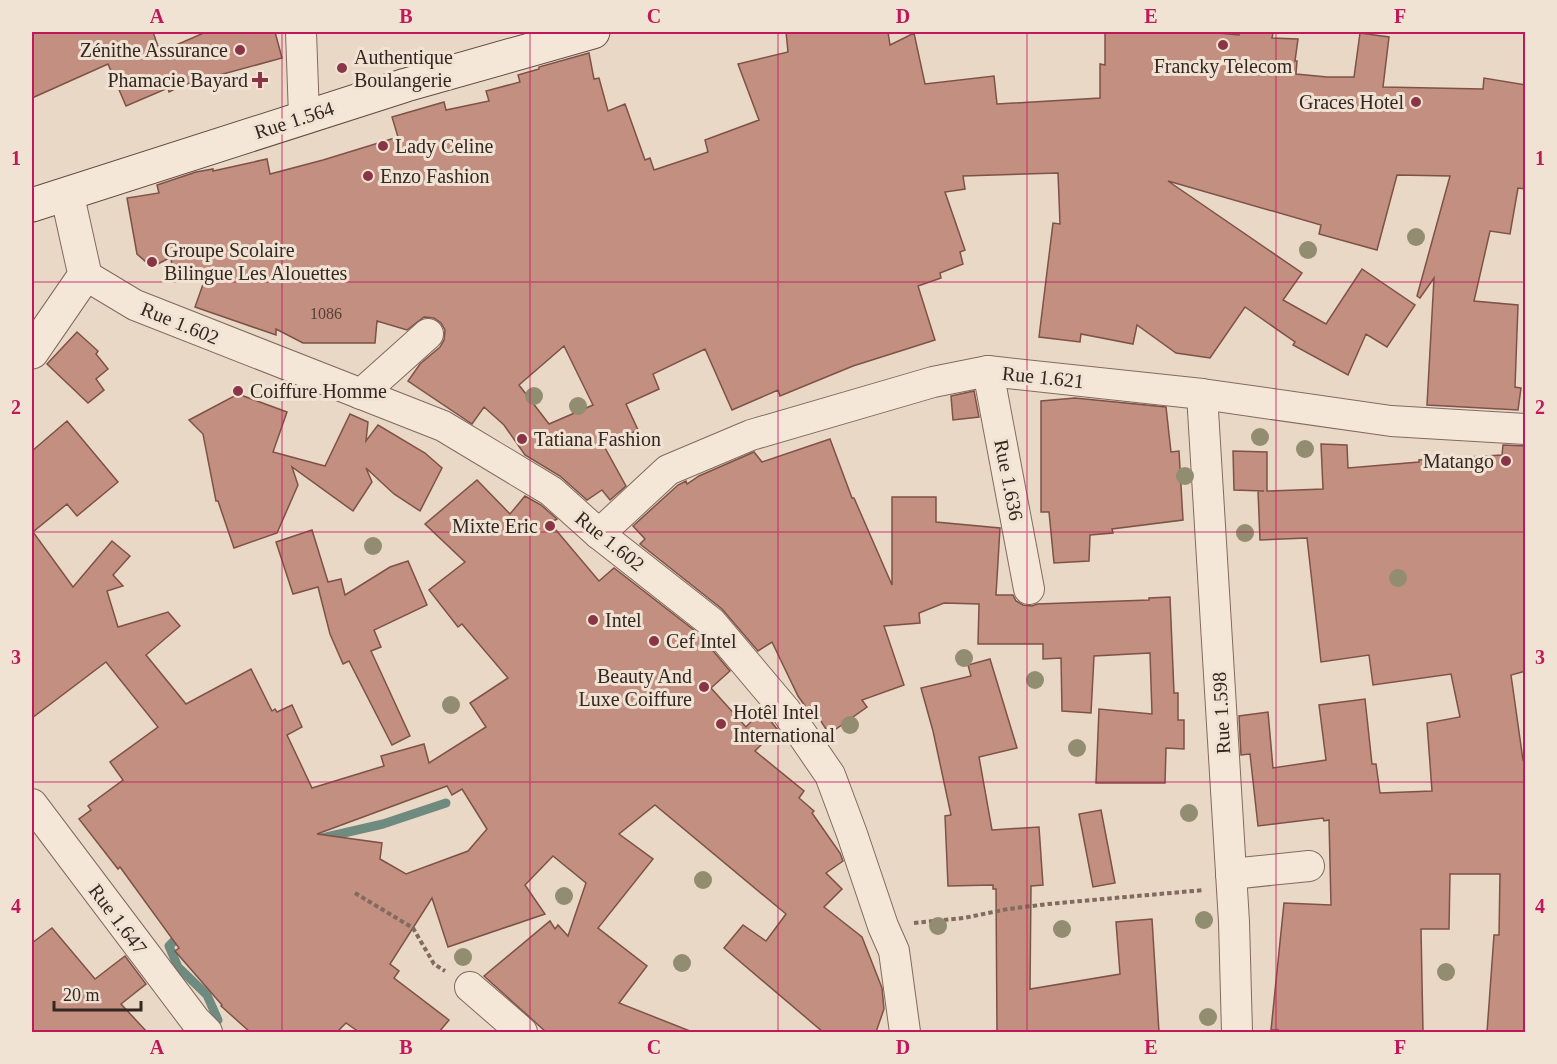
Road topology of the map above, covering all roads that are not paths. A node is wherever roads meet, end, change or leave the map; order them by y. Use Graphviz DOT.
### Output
graph roads {
  1 [pos="301,32"];
  2 [pos="594,32"];
  3 [pos="304,116"];
  4 [pos="67,194"];
  5 [pos="32,205"];
  6 [pos="85,275"];
  7 [pos="428,334"];
  8 [pos="32,352"];
  9 [pos="988,371"];
  10 [pos="361,394"];
  11 [pos="1202,394"];
  12 [pos="1526,429"];
  13 [pos="599,534"];
  14 [pos="1029,589"];
  15 [pos="32,804"];
  16 [pos="1309,866"];
  17 [pos="1231,881"];
  18 [pos="470,987"];
  19 [pos="207,1032"];
  20 [pos="522,1032"];
  21 [pos="905,1032"];
  22 [pos="1237,1032"];
  1 -- 3 [label="street"];
  2 -- 3 [label="main road, Rue 1.564"];
  3 -- 4 [label="main road, Rue 1.564"];
  4 -- 5 [label="main road, Rue 1.564"];
  4 -- 6 [label="main road"];
  6 -- 8 [label="main road"];
  6 -- 10 [label="street, Rue 1.602"];
  7 -- 10 [label="street"];
  9 -- 11 [label="street, Rue 1.621"];
  9 -- 13 [label="street, Rue 1.621"];
  9 -- 14 [label="street, Rue 1.636"];
  10 -- 13 [label="street, Rue 1.602"];
  11 -- 12 [label="street, Rue 1.621"];
  11 -- 17 [label="street, Rue 1.598"];
  13 -- 21 [label="street, Rue 1.602"];
  15 -- 19 [label="street, Rue 1.647"];
  16 -- 17 [label="street"];
  17 -- 22 [label="street, Rue 1.598"];
  18 -- 20 [label="street"];
}
